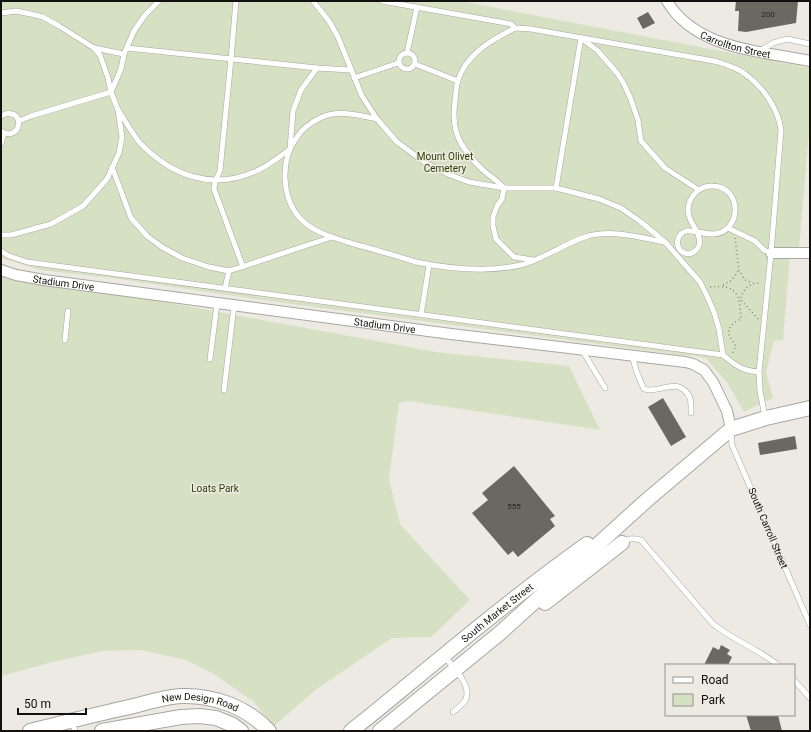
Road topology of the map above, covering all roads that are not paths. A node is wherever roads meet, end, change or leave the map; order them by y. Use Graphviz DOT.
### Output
graph roads {
  1 [pos="159,1"];
  2 [pos="236,1"];
  3 [pos="313,1"];
  4 [pos="382,1"];
  5 [pos="669,5"];
  6 [pos="417,7"];
  7 [pos="1,14"];
  8 [pos="515,28"];
  9 [pos="581,38"];
  10 [pos="810,44"];
  11 [pos="94,48"];
  12 [pos="127,48"];
  13 [pos="760,51"];
  14 [pos="407,53"];
  15 [pos="124,54"];
  16 [pos="231,59"];
  17 [pos="810,61"];
  18 [pos="398,63"];
  19 [pos="415,64"];
  20 [pos="317,68"];
  21 [pos="350,70"];
  22 [pos="354,78"];
  23 [pos="458,81"];
  24 [pos="111,92"];
  25 [pos="118,110"];
  26 [pos="1,116"];
  27 [pos="18,119"];
  28 [pos="377,119"];
  29 [pos="128,124"];
  30 [pos="2,132"];
  31 [pos="122,137"];
  32 [pos="1,144"];
  33 [pos="290,149"];
  34 [pos="112,167"];
  35 [pos="215,181"];
  36 [pos="504,188"];
  37 [pos="556,188"];
  38 [pos="699,190"];
  39 [pos="728,228"];
  40 [pos="698,232"];
  41 [pos="1,235"];
  42 [pos="332,237"];
  43 [pos="664,242"];
  44 [pos="680,250"];
  45 [pos="1,251"];
  46 [pos="674,253"];
  47 [pos="810,253"];
  48 [pos="771,254"];
  49 [pos="534,260"];
  50 [pos="430,265"];
  51 [pos="243,266"];
  52 [pos="1,270"];
  53 [pos="229,271"];
  54 [pos="226,288"];
  55 [pos="217,304"];
  56 [pos="234,306"];
  57 [pos="68,311"];
  58 [pos="421,315"];
  59 [pos="65,340"];
  60 [pos="581,349"];
  61 [pos="632,355"];
  62 [pos="723,355"];
  63 [pos="210,359"];
  64 [pos="759,372"];
  65 [pos="604,388"];
  66 [pos="224,390"];
  67 [pos="810,408"];
  68 [pos="691,413"];
  69 [pos="766,418"];
  70 [pos="731,429"];
  71 [pos="647,500"];
  72 [pos="622,543"];
  73 [pos="810,625"];
  74 [pos="500,633"];
  75 [pos="444,655"];
  76 [pos="777,664"];
  77 [pos="455,669"];
  78 [pos="795,681"];
  79 [pos="810,698"];
  80 [pos="453,712"];
  81 [pos="73,725"];
  82 [pos="30,731"];
  83 [pos="102,731"];
  84 [pos="241,731"];
  85 [pos="269,731"];
  86 [pos="351,731"];
  87 [pos="380,731"];
  1 -- 12 [label="lane"];
  2 -- 16 [label="lane"];
  3 -- 21 [label="lane"];
  4 -- 6 [label="lane"];
  5 -- 13 [label="street, Carrollton Street"];
  6 -- 8 [label="lane"];
  6 -- 14 [label="lane"];
  7 -- 11 [label="lane"];
  8 -- 9 [label="lane"];
  8 -- 23 [label="lane"];
  9 -- 37 [label="lane"];
  9 -- 38 [label="lane"];
  9 -- 48 [label="lane"];
  10 -- 13 [label="lane"];
  11 -- 15 [label="lane"];
  11 -- 24 [label="lane"];
  12 -- 15 [label="lane"];
  12 -- 16 [label="lane"];
  13 -- 17 [label="street, Carrollton Street"];
  14 -- 18 [label="lane"];
  14 -- 19 [label="lane"];
  15 -- 24 [label="lane"];
  16 -- 20 [label="lane"];
  16 -- 35 [label="lane"];
  18 -- 19 [label="lane"];
  18 -- 22 [label="lane"];
  19 -- 23 [label="lane"];
  20 -- 21 [label="lane"];
  20 -- 33 [label="lane"];
  21 -- 22 [label="lane"];
  22 -- 28 [label="lane"];
  23 -- 36 [label="lane"];
  24 -- 25 [label="lane"];
  24 -- 27 [label="lane"];
  25 -- 29 [label="lane"];
  25 -- 31 [label="lane"];
  26 -- 27 [label="lane"];
  27 -- 30 [label="lane"];
  28 -- 33 [label="lane"];
  28 -- 36 [label="lane"];
  29 -- 31 [label="lane"];
  29 -- 35 [label="lane"];
  30 -- 32 [label="lane"];
  31 -- 34 [label="lane"];
  33 -- 35 [label="lane"];
  33 -- 42 [label="lane"];
  34 -- 41 [label="lane"];
  34 -- 53 [label="lane"];
  35 -- 51 [label="lane"];
  36 -- 37 [label="lane"];
  36 -- 49 [label="lane"];
  37 -- 43 [label="lane"];
  38 -- 39 [label="lane"];
  38 -- 40 [label="lane"];
  39 -- 40 [label="lane"];
  39 -- 48 [label="lane"];
  40 -- 44 [label="lane"];
  40 -- 44 [label="lane"];
  42 -- 50 [label="lane"];
  42 -- 51 [label="lane"];
  43 -- 46 [label="lane"];
  43 -- 49 [label="lane"];
  44 -- 46 [label="lane"];
  45 -- 54 [label="lane"];
  46 -- 62 [label="lane"];
  47 -- 48 [label="street"];
  48 -- 64 [label="lane"];
  49 -- 50 [label="lane"];
  50 -- 58 [label="lane"];
  51 -- 53 [label="lane"];
  52 -- 55 [label="street, Stadium Drive"];
  53 -- 54 [label="lane"];
  54 -- 58 [label="lane"];
  55 -- 56 [label="street, Stadium Drive"];
  55 -- 63 [label="lane"];
  56 -- 60 [label="street, Stadium Drive"];
  56 -- 66 [label="lane"];
  57 -- 59 [label="lane"];
  58 -- 62 [label="lane"];
  60 -- 61 [label="street, Stadium Drive"];
  60 -- 65 [label="lane"];
  61 -- 68 [label="lane"];
  61 -- 70 [label="street, Stadium Drive"];
  62 -- 64 [label="lane"];
  64 -- 69 [label="lane"];
  67 -- 69 [label="main road, South Market Street"];
  69 -- 70 [label="main road, South Market Street"];
  70 -- 71 [label="main road, South Market Street"];
  70 -- 73 [label="lane, South Carroll Street"];
  71 -- 74 [label="main road, South Market Street"];
  71 -- 75 [label="main road, South Market Street"];
  72 -- 74 [label="main road"];
  72 -- 76 [label="lane"];
  74 -- 77 [label="main road, South Market Street"];
  75 -- 77 [label="lane"];
  75 -- 86 [label="main road, South Market Street"];
  77 -- 80 [label="lane"];
  77 -- 87 [label="main road, South Market Street"];
  78 -- 79 [label="lane"];
  81 -- 82 [label="main road, New Design Road"];
  81 -- 85 [label="main road, New Design Road"];
  83 -- 84 [label="main road, New Design Road"];
}
